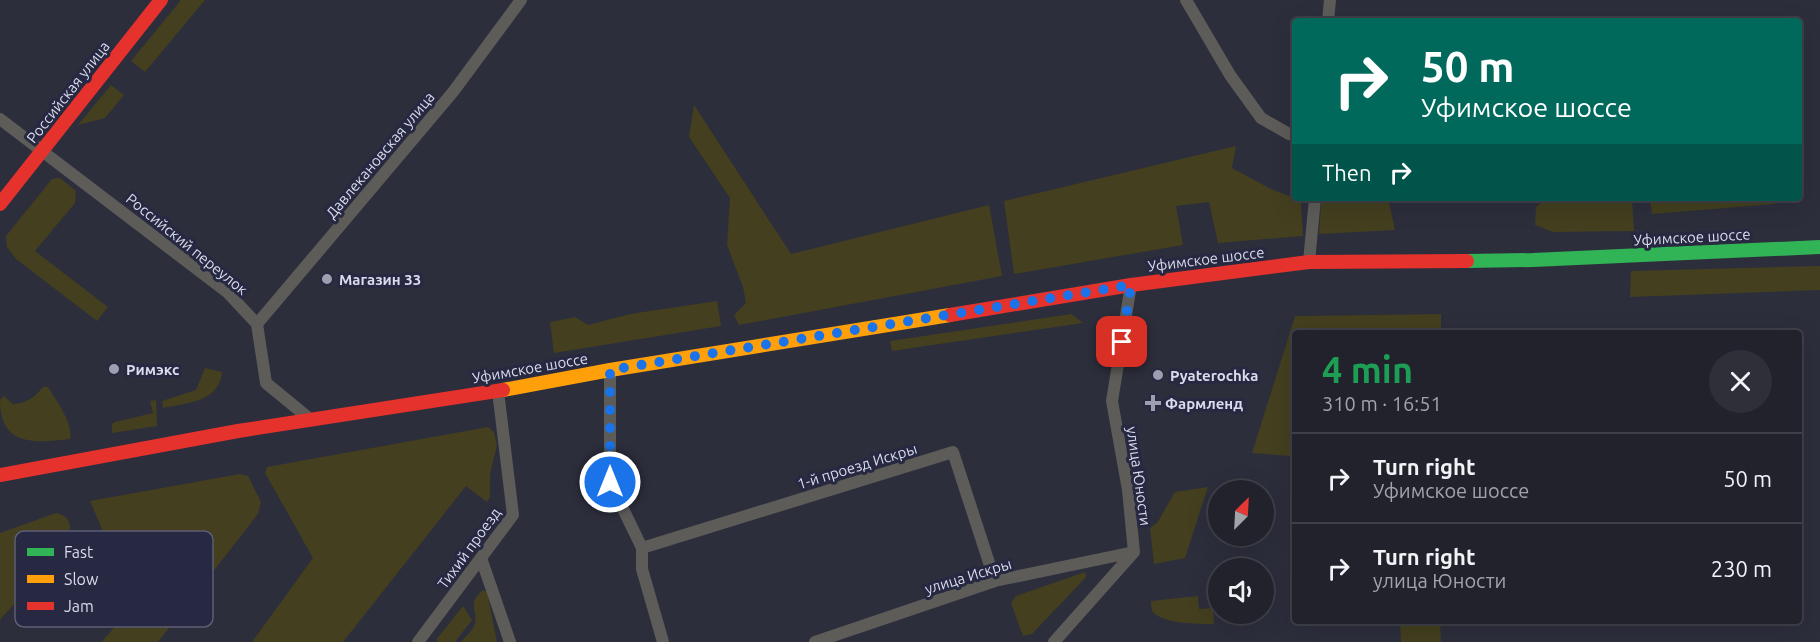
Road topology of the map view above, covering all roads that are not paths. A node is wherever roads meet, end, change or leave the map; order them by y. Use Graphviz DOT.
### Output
graph roads {
  1 [pos="161,0"];
  2 [pos="521,0"];
  3 [pos="1186,0"];
  4 [pos="1330,0"];
  5 [pos="1328,18"];
  6 [pos="0,119"];
  7 [pos="1292,135"];
  8 [pos="43,151"];
  9 [pos="1315,201"];
  10 [pos="0,204"];
  11 [pos="1820,247"];
  12 [pos="1309,262"];
  13 [pos="1131,285"];
  14 [pos="257,324"];
  15 [pos="610,370"];
  16 [pos="498,391"];
  17 [pos="311,420"];
  18 [pos="0,475"];
  19 [pos="642,548"];
  20 [pos="1134,552"];
  21 [pos="481,558"];
  22 [pos="995,581"];
  23 [pos="509,640"];
  24 [pos="418,642"];
  25 [pos="663,642"];
  26 [pos="815,642"];
  27 [pos="1054,642"];
  1 -- 8 [label="main road, Российская улица"];
  2 -- 14 [label="street, Давлекановская улица"];
  3 -- 7 [label="street"];
  4 -- 5 [label="street"];
  6 -- 8 [label="street, Российский переулок"];
  8 -- 10 [label="main road, Российская улица"];
  8 -- 14 [label="street, Российский переулок"];
  9 -- 12 [label="street"];
  11 -- 12 [label="main road, Уфимское шоссе"];
  12 -- 13 [label="main road, Уфимское шоссе"];
  13 -- 15 [label="main road, Уфимское шоссе"];
  13 -- 20 [label="street, улица Юности"];
  14 -- 17 [label="street"];
  15 -- 16 [label="main road, Уфимское шоссе"];
  15 -- 19 [label="street"];
  16 -- 17 [label="main road, Уфимское шоссе"];
  16 -- 21 [label="street, Тихий проезд"];
  17 -- 18 [label="main road, Уфимское шоссе"];
  19 -- 22 [label="street, 1-й проезд Искры"];
  19 -- 25 [label="street"];
  20 -- 22 [label="street, улица Искры"];
  20 -- 27 [label="street"];
  21 -- 23 [label="street"];
  21 -- 24 [label="street, Тихий проезд"];
  22 -- 26 [label="street, улица Искры"];
}
